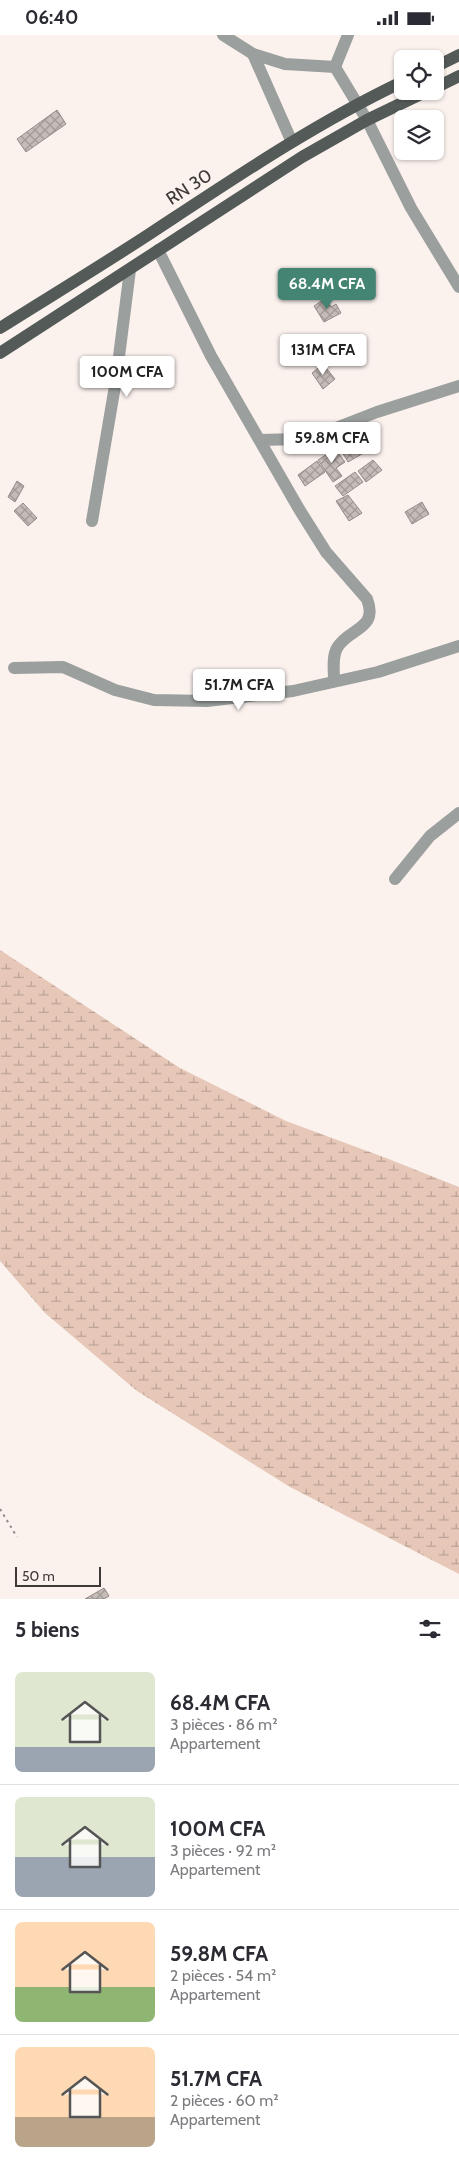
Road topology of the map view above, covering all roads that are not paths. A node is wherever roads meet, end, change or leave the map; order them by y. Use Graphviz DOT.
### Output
graph roads {
  1 [pos="223,35"];
  2 [pos="348,35"];
  3 [pos="252,54"];
  4 [pos="459,55"];
  5 [pos="444,62"];
  6 [pos="335,67"];
  7 [pos="459,76"];
  8 [pos="444,84"];
  9 [pos="394,86"];
  10 [pos="408,100"];
  11 [pos="357,103"];
  12 [pos="367,120"];
  13 [pos="292,140"];
  14 [pos="158,249"];
  15 [pos="130,270"];
  16 [pos="459,287"];
  17 [pos="0,328"];
  18 [pos="0,353"];
  19 [pos="459,386"];
  20 [pos="261,440"];
  21 [pos="92,521"];
  22 [pos="459,646"];
  23 [pos="14,668"];
  24 [pos="334,680"];
  25 [pos="459,813"];
  26 [pos="395,879"];
  1 -- 3 [label="street"];
  2 -- 6 [label="street"];
  3 -- 6 [label="street"];
  3 -- 13 [label="street"];
  4 -- 5 [label="main road"];
  6 -- 11 [label="street"];
  7 -- 8 [label="main road"];
  9 -- 11 [label="main road, RN 30 / RN 30"];
  10 -- 12 [label="main road, RN 30"];
  11 -- 12 [label="street"];
  11 -- 13 [label="main road, RN 30 / RN 30"];
  12 -- 14 [label="main road, RN 30"];
  12 -- 16 [label="street"];
  13 -- 17 [label="main road, RN 30 / RN 30"];
  14 -- 15 [label="main road, RN 30"];
  14 -- 20 [label="street"];
  15 -- 18 [label="main road, RN 30"];
  15 -- 21 [label="street"];
  19 -- 20 [label="street"];
  20 -- 24 [label="street"];
  22 -- 24 [label="street"];
  23 -- 24 [label="street"];
  25 -- 26 [label="street"];
}
